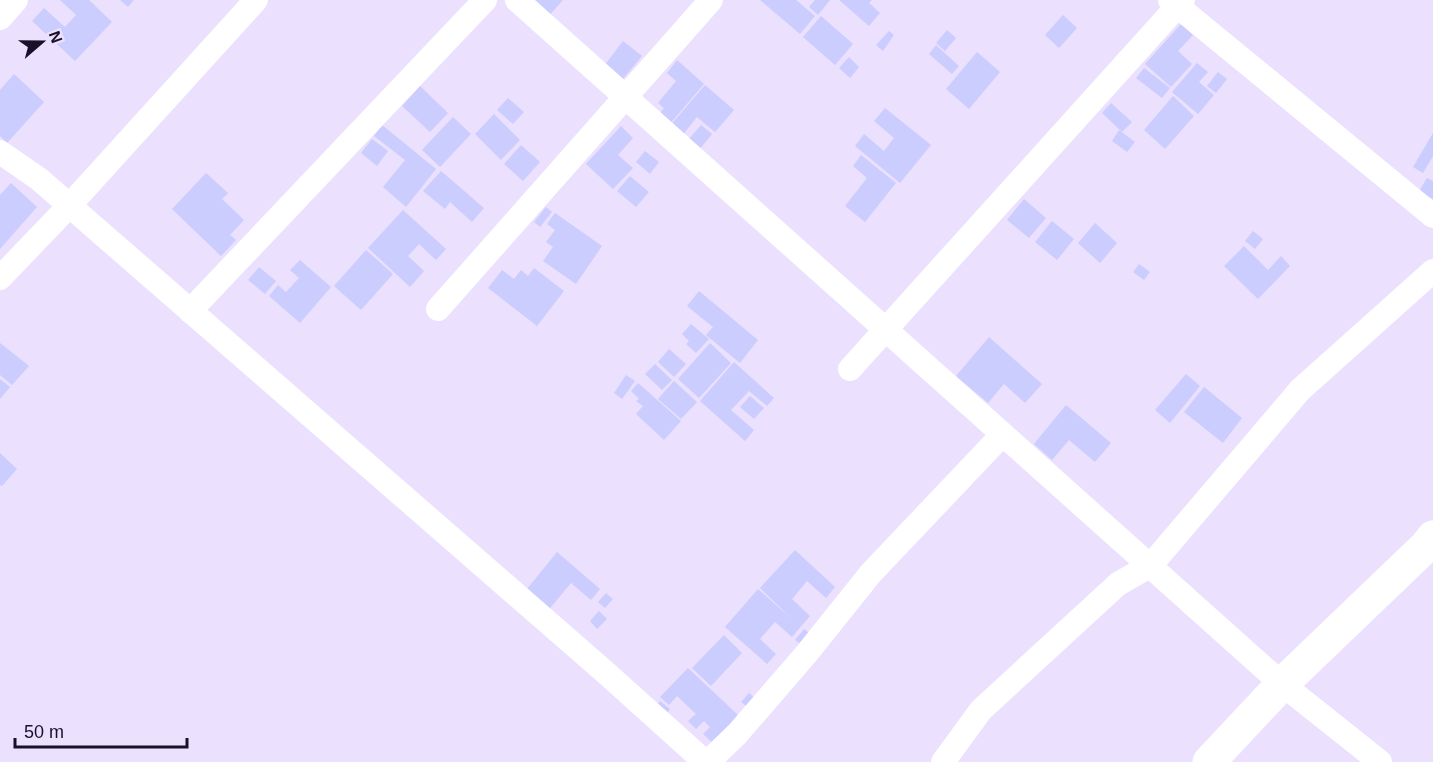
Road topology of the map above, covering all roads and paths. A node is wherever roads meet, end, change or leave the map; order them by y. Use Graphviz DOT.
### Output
graph roads {
  1 [pos="16,0"];
  2 [pos="256,0"];
  3 [pos="485,0"];
  4 [pos="517,0"];
  5 [pos="711,0"];
  6 [pos="1177,2"];
  7 [pos="0,18"];
  8 [pos="625,96"];
  9 [pos="0,152"];
  10 [pos="69,206"];
  11 [pos="1433,216"];
  12 [pos="1433,271"];
  13 [pos="0,278"];
  14 [pos="438,309"];
  15 [pos="190,311"];
  16 [pos="886,329"];
  17 [pos="850,369"];
  18 [pos="1002,435"];
  19 [pos="1433,537"];
  20 [pos="1151,565"];
  21 [pos="1282,684"];
  22 [pos="706,762"];
  23 [pos="943,762"];
  24 [pos="1209,762"];
  25 [pos="1380,762"];
  1 -- 7 [label="street"];
  2 -- 10 [label="street"];
  3 -- 15 [label="street"];
  4 -- 8 [label="street"];
  5 -- 8 [label="street"];
  6 -- 11 [label="street"];
  6 -- 16 [label="street"];
  8 -- 14 [label="street"];
  8 -- 16 [label="street"];
  9 -- 10 [label="street"];
  10 -- 13 [label="street"];
  10 -- 15 [label="street"];
  12 -- 20 [label="street"];
  15 -- 22 [label="street"];
  16 -- 17 [label="street"];
  16 -- 18 [label="street"];
  18 -- 20 [label="street"];
  18 -- 22 [label="street"];
  19 -- 21 [label="street"];
  20 -- 21 [label="street"];
  20 -- 23 [label="street"];
  21 -- 24 [label="street"];
  21 -- 25 [label="street"];
}
